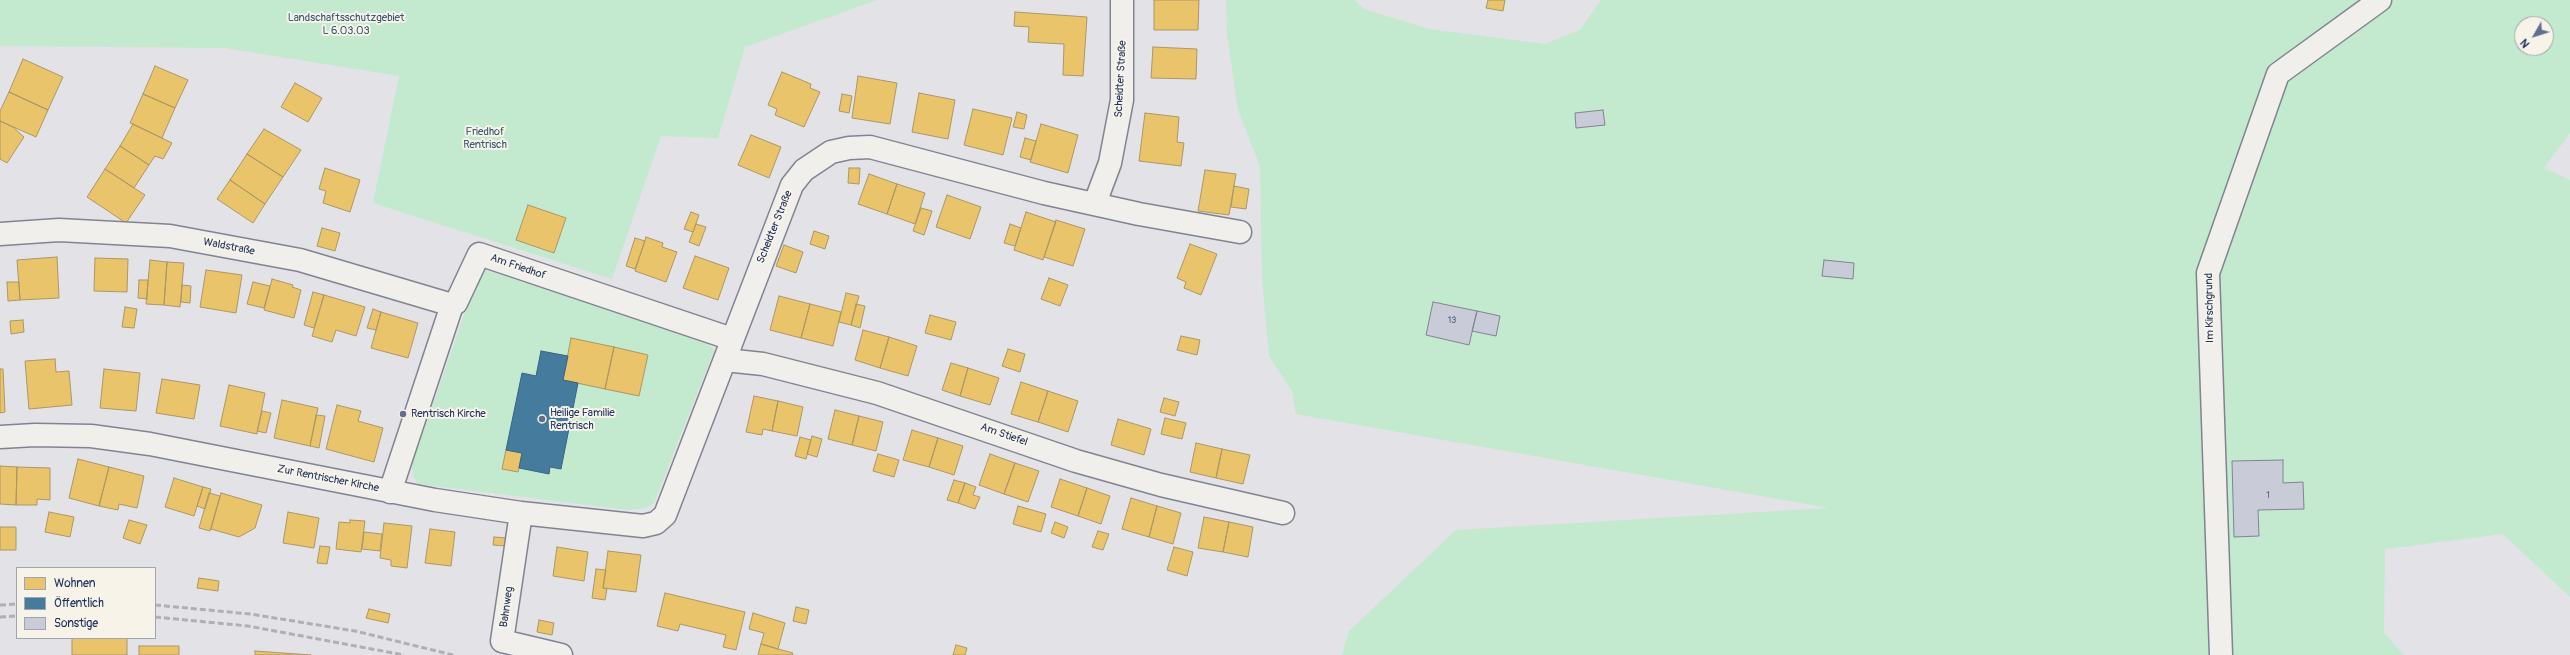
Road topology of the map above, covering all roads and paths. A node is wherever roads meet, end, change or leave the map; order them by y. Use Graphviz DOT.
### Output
graph roads {
  1 [pos="1122,0"];
  2 [pos="2380,0"];
  3 [pos="1096,203"];
  4 [pos="1240,232"];
  5 [pos="0,234"];
  6 [pos="452,305"];
  7 [pos="732,339"];
  8 [pos="725,360"];
  9 [pos="0,437"];
  10 [pos="390,492"];
  11 [pos="521,513"];
  12 [pos="1283,513"];
  13 [pos="656,523"];
  14 [pos="561,655"];
  15 [pos="2222,655"];
  1 -- 3 [label="street, Scheidter Straße"];
  2 -- 15 [label="street, Im Kirschgrund"];
  3 -- 4 [label="street, Scheidter Straße"];
  3 -- 7 [label="street, Scheidter Straße"];
  5 -- 6 [label="street, Waldstraße"];
  6 -- 7 [label="street, Am Friedhof"];
  6 -- 10 [label="street, Am Friedhof"];
  7 -- 8 [label="street, Scheidter Straße"];
  8 -- 12 [label="street, Am Stiefel"];
  8 -- 13 [label="street, Scheidter Straße"];
  9 -- 10 [label="street, Zur Rentrischer Kirche"];
  10 -- 11 [label="street, Zur Rentrischer Kirche"];
  11 -- 13 [label="street, Zur Rentrischer Kirche"];
  11 -- 14 [label="street, Bahnweg"];
}
